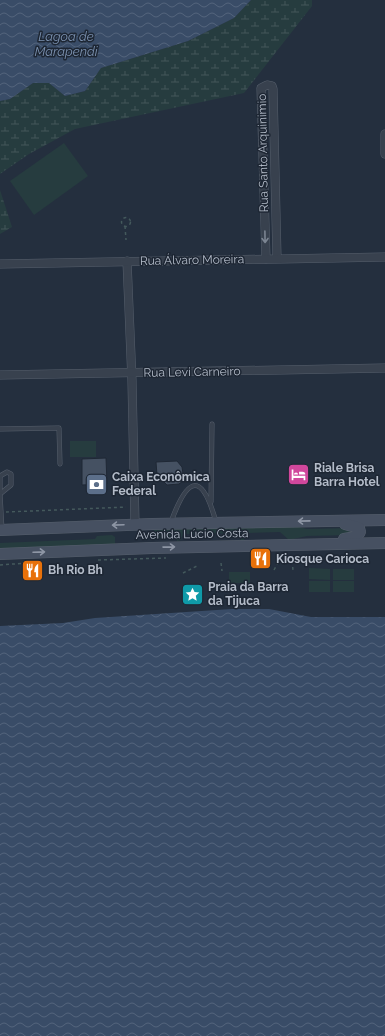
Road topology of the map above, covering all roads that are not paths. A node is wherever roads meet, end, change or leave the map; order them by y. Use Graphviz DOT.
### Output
graph roads {
  1 [pos="385,134"];
  2 [pos="385,145"];
  3 [pos="385,154"];
  4 [pos="385,257"];
  5 [pos="277,258"];
  6 [pos="266,259"];
  7 [pos="127,261"];
  8 [pos="0,264"];
  9 [pos="385,368"];
  10 [pos="132,373"];
  11 [pos="0,375"];
  12 [pos="212,424"];
  13 [pos="0,429"];
  14 [pos="60,464"];
  15 [pos="0,494"];
  16 [pos="211,502"];
  17 [pos="320,520"];
  18 [pos="385,520"];
  19 [pos="216,523"];
  20 [pos="170,524"];
  21 [pos="135,525"];
  22 [pos="1,530"];
  23 [pos="385,543"];
  24 [pos="313,544"];
  25 [pos="0,554"];
  1 -- 2 [label="street"];
  2 -- 3 [label="street"];
  4 -- 5 [label="street, Rua Álvaro Moreira"];
  5 -- 6 [label="street, Rua Álvaro Moreira"];
  5 -- 6 [label="street, Rua Santo Arquinimio, one-way"];
  6 -- 7 [label="street, Rua Álvaro Moreira"];
  7 -- 8 [label="street, Rua Álvaro Moreira"];
  7 -- 10 [label="street"];
  9 -- 10 [label="street, Rua Levi Carneiro"];
  10 -- 11 [label="street, Rua Levi Carneiro"];
  10 -- 21 [label="street"];
  12 -- 16 [label="lane"];
  13 -- 14 [label="lane"];
  15 -- 15 [label="lane"];
  15 -- 22 [label="lane"];
  16 -- 19 [label="lane"];
  16 -- 20 [label="lane"];
  17 -- 18 [label="main road, Avenida Lúcio Costa"];
  17 -- 19 [label="main road, Avenida Lúcio Costa, one-way"];
  17 -- 24 [label="main road"];
  19 -- 20 [label="main road, Avenida Lúcio Costa"];
  20 -- 21 [label="main road, Avenida Lúcio Costa"];
  21 -- 22 [label="main road, Avenida Lúcio Costa, one-way"];
  23 -- 24 [label="main road, Avenida Lúcio Costa"];
  25 -- 24 [label="main road, Avenida Lúcio Costa, one-way"];
}
